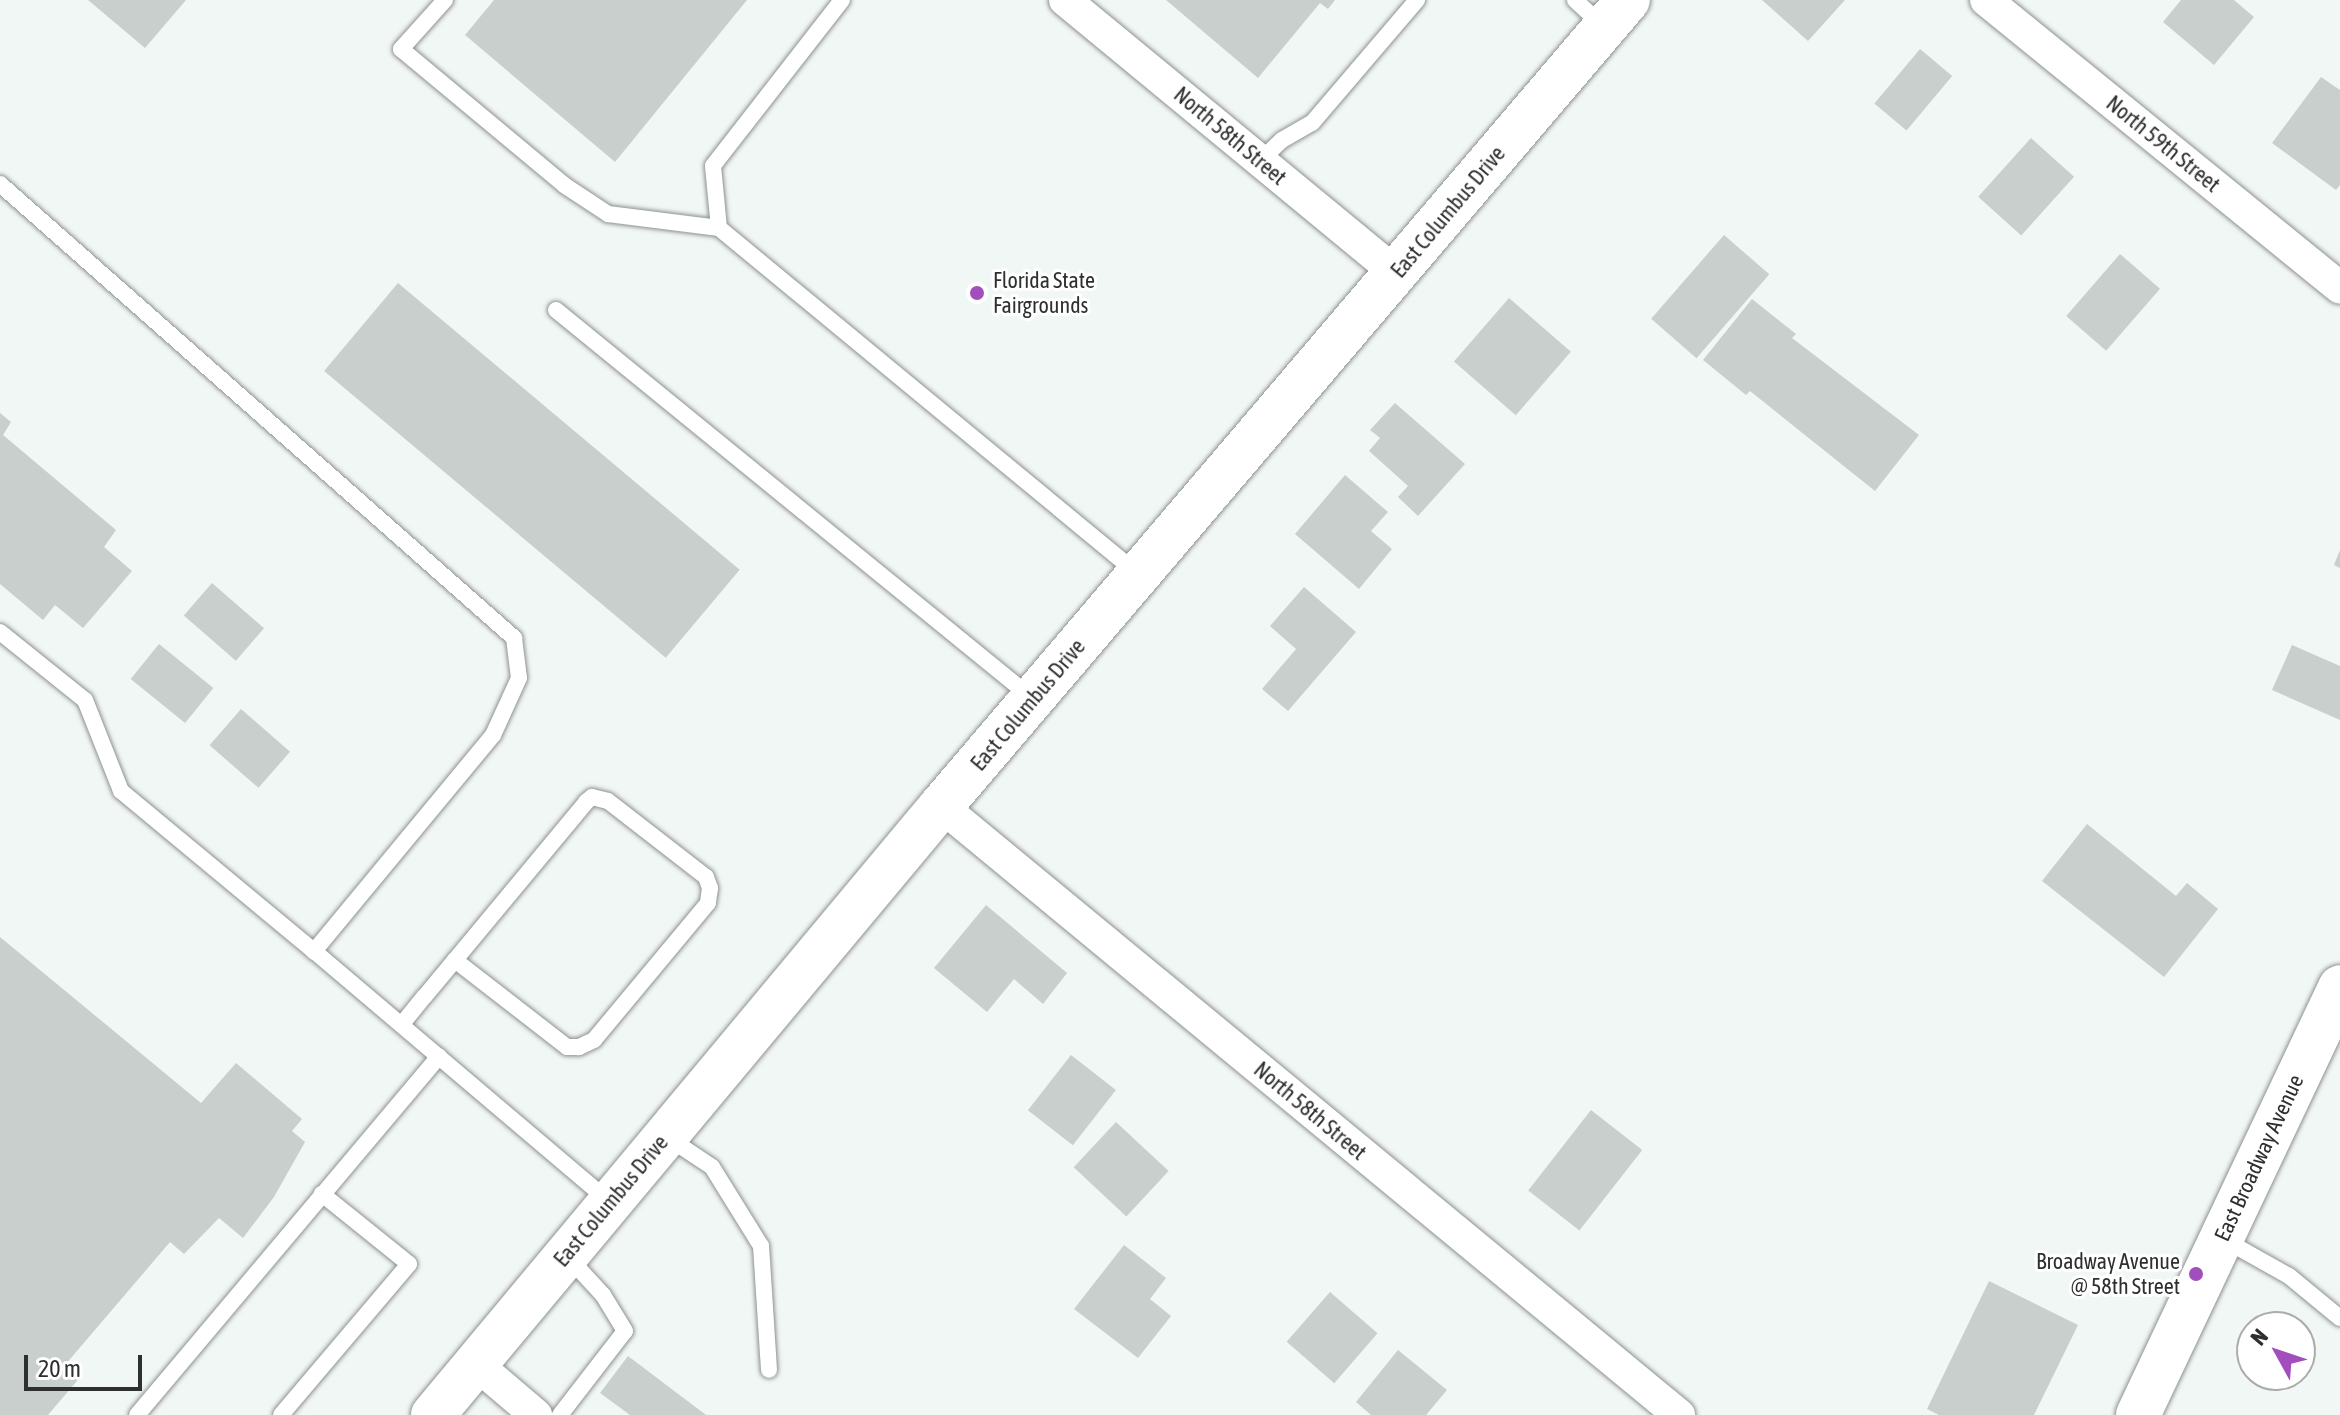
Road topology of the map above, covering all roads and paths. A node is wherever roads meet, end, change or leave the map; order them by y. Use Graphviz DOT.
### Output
graph roads {
  1 [pos="445,0"];
  2 [pos="842,0"];
  3 [pos="1065,0"];
  4 [pos="1417,0"];
  5 [pos="1986,0"];
  6 [pos="1603,9"];
  7 [pos="1260,161"];
  8 [pos="0,184"];
  9 [pos="719,228"];
  10 [pos="1396,273"];
  11 [pos="2340,288"];
  12 [pos="556,310"];
  13 [pos="1139,574"];
  14 [pos="0,632"];
  15 [pos="1033,699"];
  16 [pos="941,806"];
  17 [pos="314,951"];
  18 [pos="455,960"];
  19 [pos="2340,987"];
  20 [pos="402,1024"];
  21 [pos="439,1056"];
  22 [pos="666,1136"];
  23 [pos="322,1194"];
  24 [pos="611,1202"];
  25 [pos="2221,1238"];
  26 [pos="566,1255"];
  27 [pos="2340,1318"];
  28 [pos="476,1364"];
  29 [pos="769,1370"];
  30 [pos="137,1415"];
  31 [pos="281,1415"];
  32 [pos="433,1415"];
  33 [pos="536,1415"];
  34 [pos="560,1415"];
  35 [pos="1679,1415"];
  36 [pos="2138,1415"];
  1 -- 9 [label="lane"];
  2 -- 9 [label="lane"];
  3 -- 7 [label="street, North 58th Street"];
  4 -- 7 [label="lane"];
  5 -- 11 [label="street, North 59th Street"];
  6 -- 10 [label="main road, East Columbus Drive"];
  7 -- 10 [label="street, North 58th Street"];
  8 -- 17 [label="lane"];
  9 -- 13 [label="lane"];
  10 -- 13 [label="main road, East Columbus Drive"];
  12 -- 15 [label="lane"];
  13 -- 15 [label="main road, East Columbus Drive"];
  14 -- 17 [label="lane"];
  15 -- 16 [label="main road, East Columbus Drive"];
  16 -- 22 [label="main road, East Columbus Drive"];
  16 -- 35 [label="street, North 58th Street"];
  17 -- 20 [label="lane"];
  18 -- 18 [label="lane"];
  18 -- 20 [label="lane"];
  19 -- 25 [label="main road, East Broadway Avenue"];
  20 -- 21 [label="lane"];
  21 -- 23 [label="lane"];
  21 -- 24 [label="lane"];
  22 -- 24 [label="main road, East Columbus Drive"];
  22 -- 29 [label="lane"];
  23 -- 30 [label="lane"];
  23 -- 31 [label="lane"];
  24 -- 26 [label="main road, East Columbus Drive"];
  25 -- 27 [label="lane"];
  25 -- 36 [label="main road, East Broadway Avenue"];
  26 -- 28 [label="main road, East Columbus Drive"];
  26 -- 34 [label="lane"];
  28 -- 32 [label="main road, East Columbus Drive"];
  28 -- 33 [label="street"];
}
